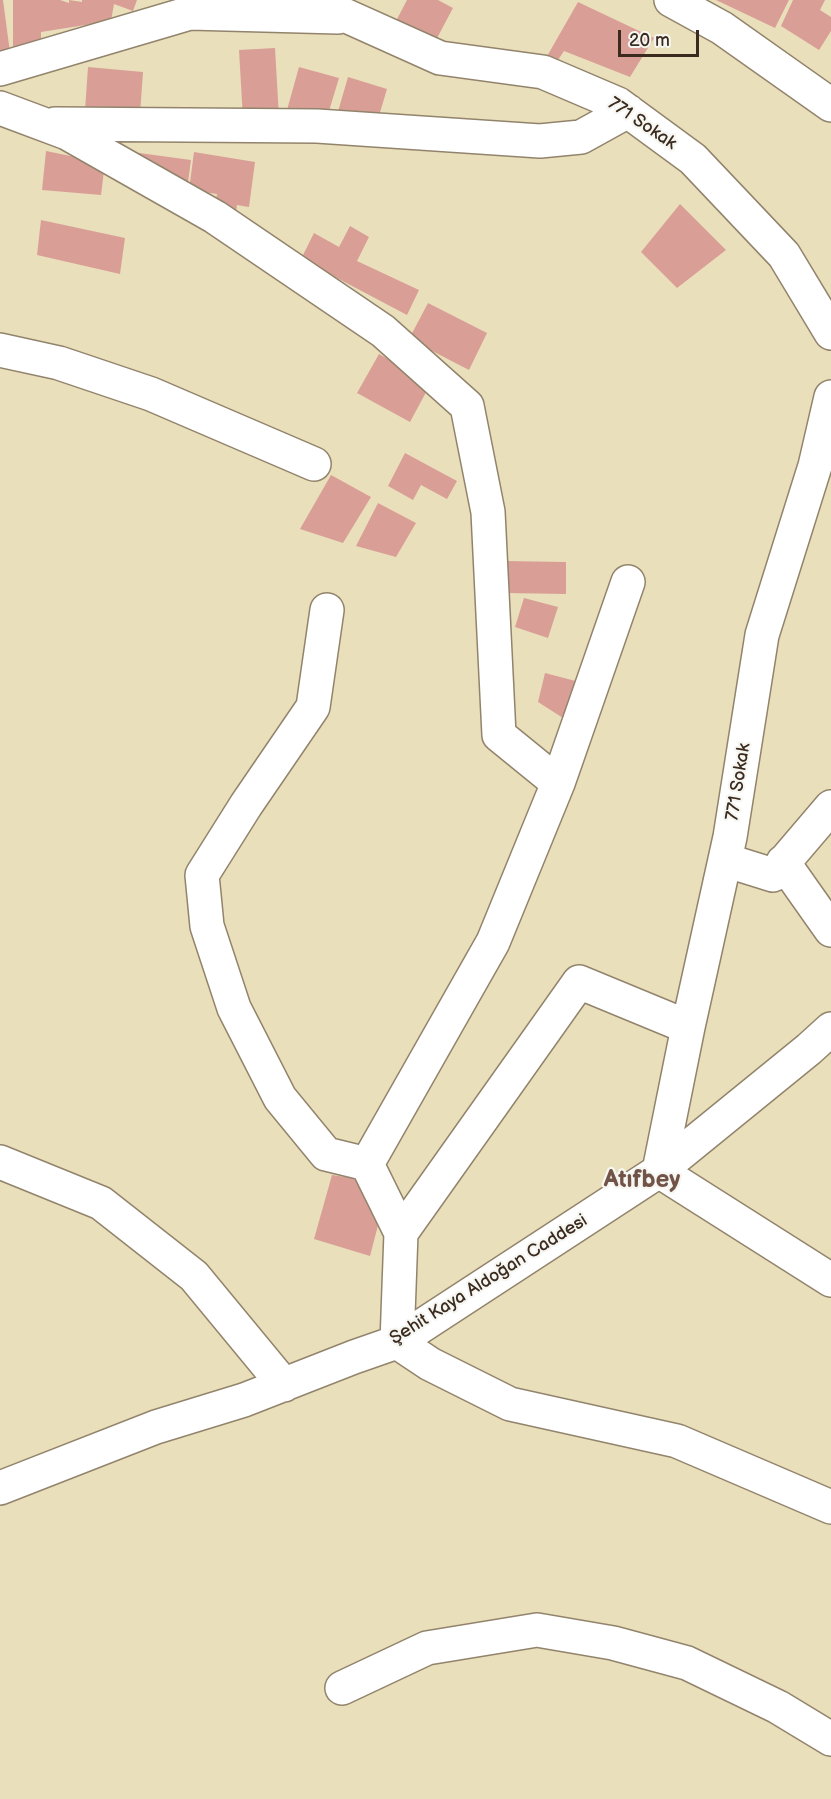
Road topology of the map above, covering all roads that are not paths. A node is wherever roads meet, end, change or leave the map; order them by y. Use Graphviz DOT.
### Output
graph roads {
  1 [pos="311,0"];
  2 [pos="671,0"];
  3 [pos="352,18"];
  4 [pos="0,69"];
  5 [pos="831,105"];
  6 [pos="0,108"];
  7 [pos="628,111"];
  8 [pos="43,124"];
  9 [pos="831,333"];
  10 [pos="0,350"];
  11 [pos="831,397"];
  12 [pos="314,464"];
  13 [pos="628,582"];
  14 [pos="327,610"];
  15 [pos="558,783"];
  16 [pos="831,807"];
  17 [pos="724,860"];
  18 [pos="783,862"];
  19 [pos="831,930"];
  20 [pos="687,1027"];
  21 [pos="824,1044"];
  22 [pos="0,1162"];
  23 [pos="367,1164"];
  24 [pos="659,1171"];
  25 [pos="401,1233"];
  26 [pos="831,1280"];
  27 [pos="397,1342"];
  28 [pos="284,1385"];
  29 [pos="0,1488"];
  30 [pos="831,1507"];
  31 [pos="342,1688"];
  32 [pos="831,1738"];
  1 -- 3 [label="street, 771 Sokak"];
  2 -- 5 [label="street"];
  3 -- 4 [label="street"];
  3 -- 7 [label="street, 771 Sokak"];
  6 -- 8 [label="street"];
  7 -- 8 [label="street"];
  7 -- 9 [label="street, 771 Sokak"];
  8 -- 15 [label="street"];
  10 -- 12 [label="street"];
  11 -- 17 [label="street, 771 Sokak"];
  13 -- 15 [label="street"];
  14 -- 23 [label="street"];
  15 -- 23 [label="street"];
  16 -- 18 [label="street"];
  17 -- 18 [label="street"];
  17 -- 20 [label="street, 771 Sokak"];
  18 -- 19 [label="street"];
  20 -- 24 [label="street, 771 Sokak"];
  20 -- 25 [label="street"];
  21 -- 24 [label="street, Şehit Kaya Aldoğan Caddesi"];
  22 -- 28 [label="street"];
  23 -- 25 [label="street"];
  24 -- 26 [label="street"];
  24 -- 27 [label="street, Şehit Kaya Aldoğan Caddesi"];
  25 -- 27 [label="street"];
  27 -- 28 [label="street, Şehit Kaya Aldoğan Caddesi"];
  27 -- 30 [label="street"];
  28 -- 29 [label="street, Şehit Kaya Aldoğan Caddesi"];
  31 -- 32 [label="street"];
}
